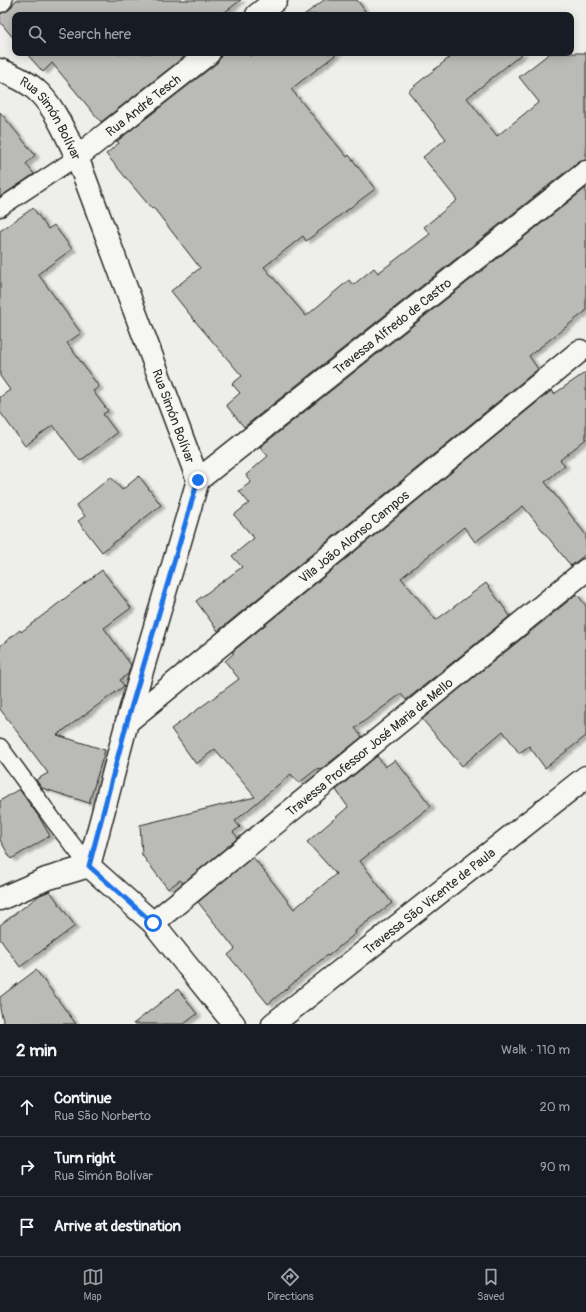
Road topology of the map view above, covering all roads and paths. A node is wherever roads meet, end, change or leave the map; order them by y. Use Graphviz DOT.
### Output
graph roads {
  1 [pos="276,0"];
  2 [pos="261,12"];
  3 [pos="205,56"];
  4 [pos="0,70"];
  5 [pos="77,157"];
  6 [pos="586,172"];
  7 [pos="0,208"];
  8 [pos="580,351"];
  9 [pos="198,480"];
  10 [pos="586,570"];
  11 [pos="127,722"];
  12 [pos="0,747"];
  13 [pos="586,777"];
  14 [pos="89,866"];
  15 [pos="0,900"];
  16 [pos="153,923"];
  17 [pos="234,1024"];
  18 [pos="273,1024"];
  1 -- 2 [label="street"];
  3 -- 5 [label="street, Rua André Tesch"];
  4 -- 5 [label="street, Rua Simón Bolívar"];
  5 -- 7 [label="lane"];
  5 -- 9 [label="street, Rua Simón Bolívar"];
  6 -- 9 [label="street, Travessa Alfredo de Castro"];
  8 -- 11 [label="street, Vila João Alonso Campos"];
  9 -- 11 [label="street, Rua Simón Bolívar"];
  10 -- 16 [label="street, Travessa Professor José Maria de Mello"];
  11 -- 14 [label="street, Rua Simón Bolívar"];
  12 -- 14 [label="lane"];
  13 -- 18 [label="street, Travessa São Vicente de Paula"];
  14 -- 15 [label="street"];
  14 -- 16 [label="street"];
  16 -- 17 [label="street"];
}
